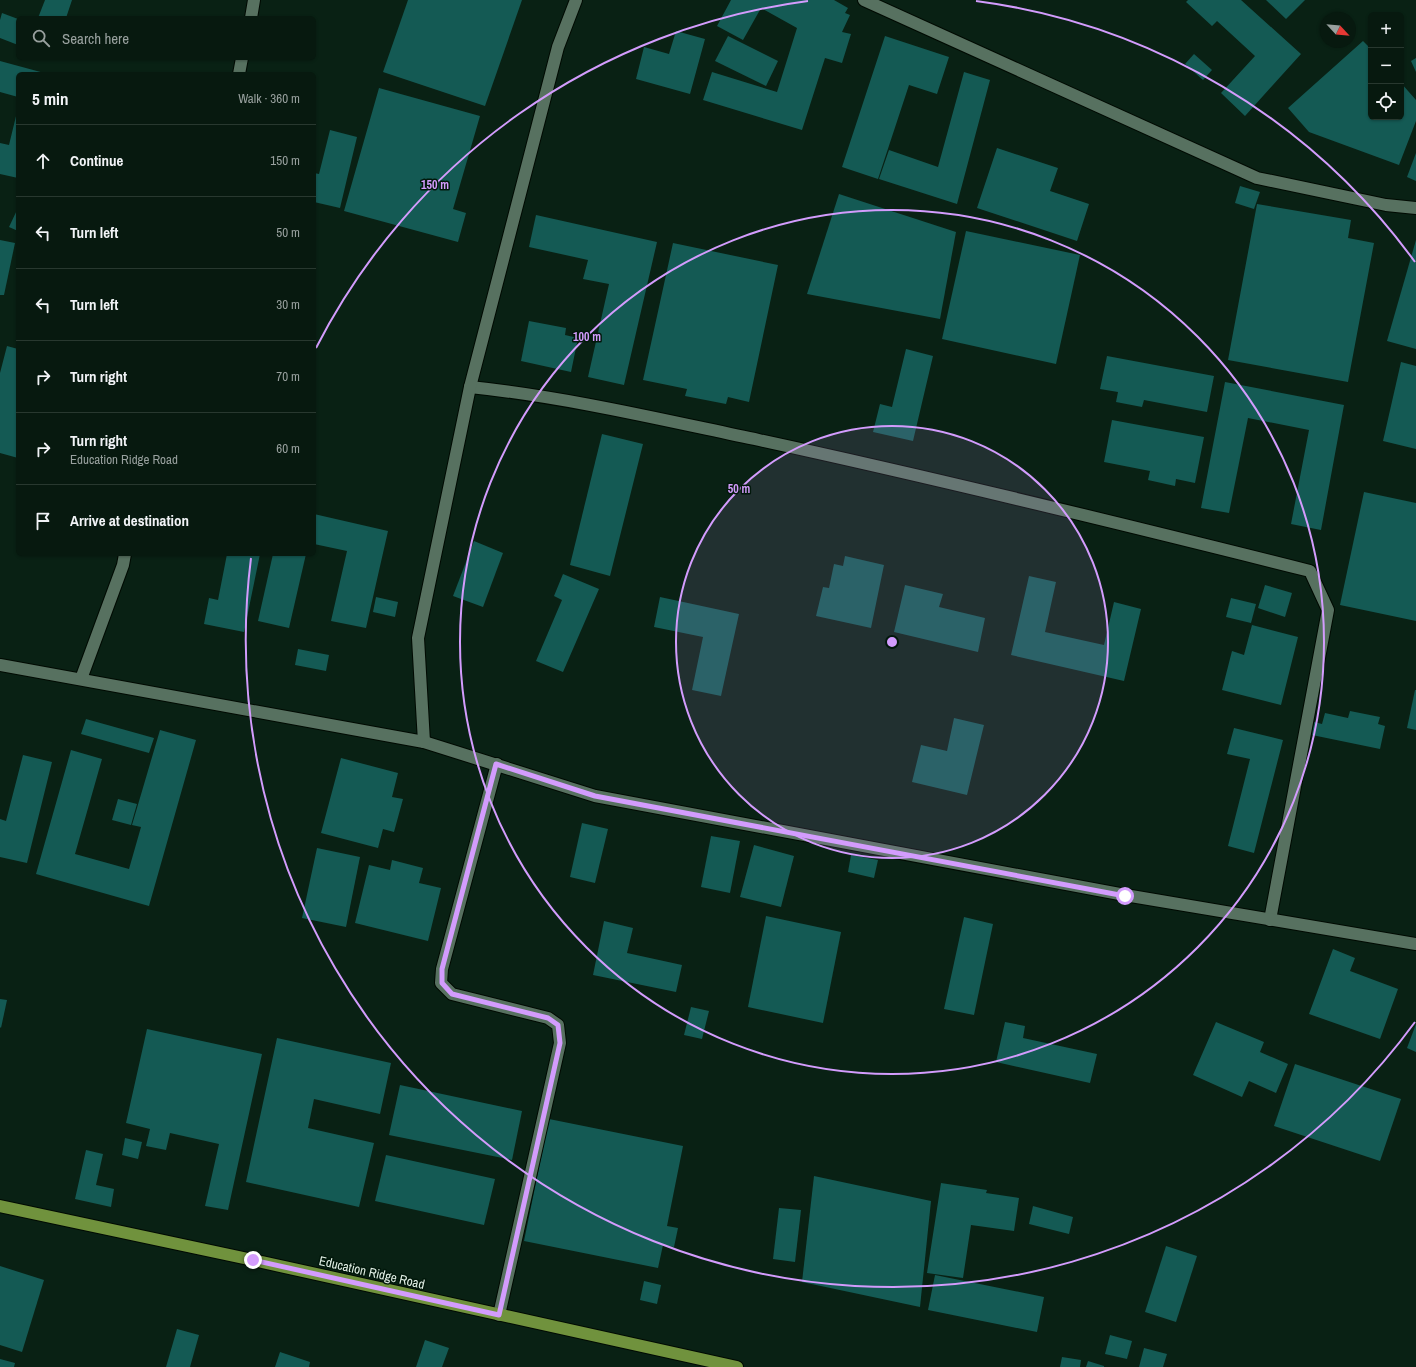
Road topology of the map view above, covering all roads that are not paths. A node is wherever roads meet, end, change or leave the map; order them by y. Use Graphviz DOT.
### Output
graph roads {
  1 [pos="254,0"];
  2 [pos="576,0"];
  3 [pos="864,0"];
  4 [pos="250,16"];
  5 [pos="242,60"];
  6 [pos="238,72"];
  7 [pos="1416,208"];
  8 [pos="470,386"];
  9 [pos="124,556"];
  10 [pos="0,665"];
  11 [pos="81,679"];
  12 [pos="424,742"];
  13 [pos="496,764"];
  14 [pos="1270,920"];
  15 [pos="1416,944"];
  16 [pos="0,1206"];
  17 [pos="499,1315"];
  18 [pos="737,1367"];
  1 -- 4 [label="street"];
  2 -- 8 [label="street"];
  3 -- 7 [label="street"];
  5 -- 6 [label="street"];
  8 -- 12 [label="street"];
  8 -- 14 [label="street"];
  9 -- 11 [label="street"];
  10 -- 11 [label="street"];
  11 -- 12 [label="street"];
  12 -- 13 [label="street"];
  13 -- 14 [label="street"];
  13 -- 17 [label="street"];
  14 -- 15 [label="street"];
  16 -- 17 [label="main road, Education Ridge Road"];
  17 -- 18 [label="main road, Education Ridge Road"];
}
